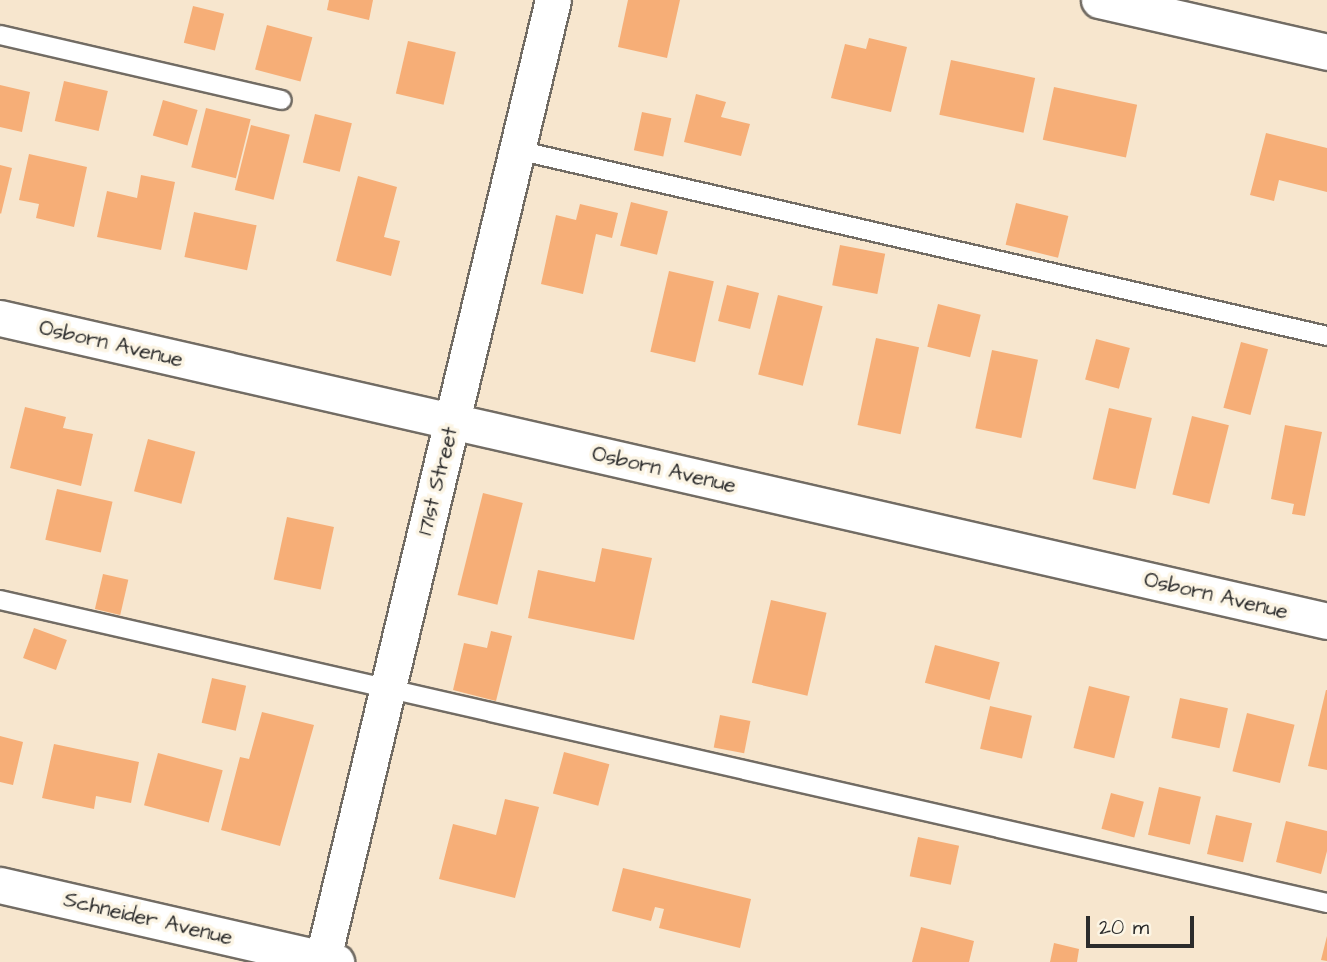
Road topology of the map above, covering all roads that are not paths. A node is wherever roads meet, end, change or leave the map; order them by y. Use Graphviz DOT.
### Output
graph roads {
  1 [pos="552,0"];
  2 [pos="1099,0"];
  3 [pos="0,35"];
  4 [pos="1327,52"];
  5 [pos="282,100"];
  6 [pos="517,150"];
  7 [pos="0,318"];
  8 [pos="1327,336"];
  9 [pos="453,421"];
  10 [pos="0,600"];
  11 [pos="1327,621"];
  12 [pos="389,688"];
  13 [pos="0,885"];
  14 [pos="1327,903"];
  15 [pos="327,961"];
  1 -- 6 [label="street, 171st Street"];
  2 -- 4 [label="street"];
  3 -- 5 [label="lane"];
  6 -- 8 [label="lane"];
  6 -- 9 [label="street, 171st Street"];
  7 -- 9 [label="street, Osborn Avenue"];
  9 -- 11 [label="street, Osborn Avenue"];
  9 -- 12 [label="street, 171st Street"];
  10 -- 12 [label="lane"];
  12 -- 14 [label="lane"];
  12 -- 15 [label="street, 171st Street"];
  13 -- 15 [label="street, Schneider Avenue"];
}
